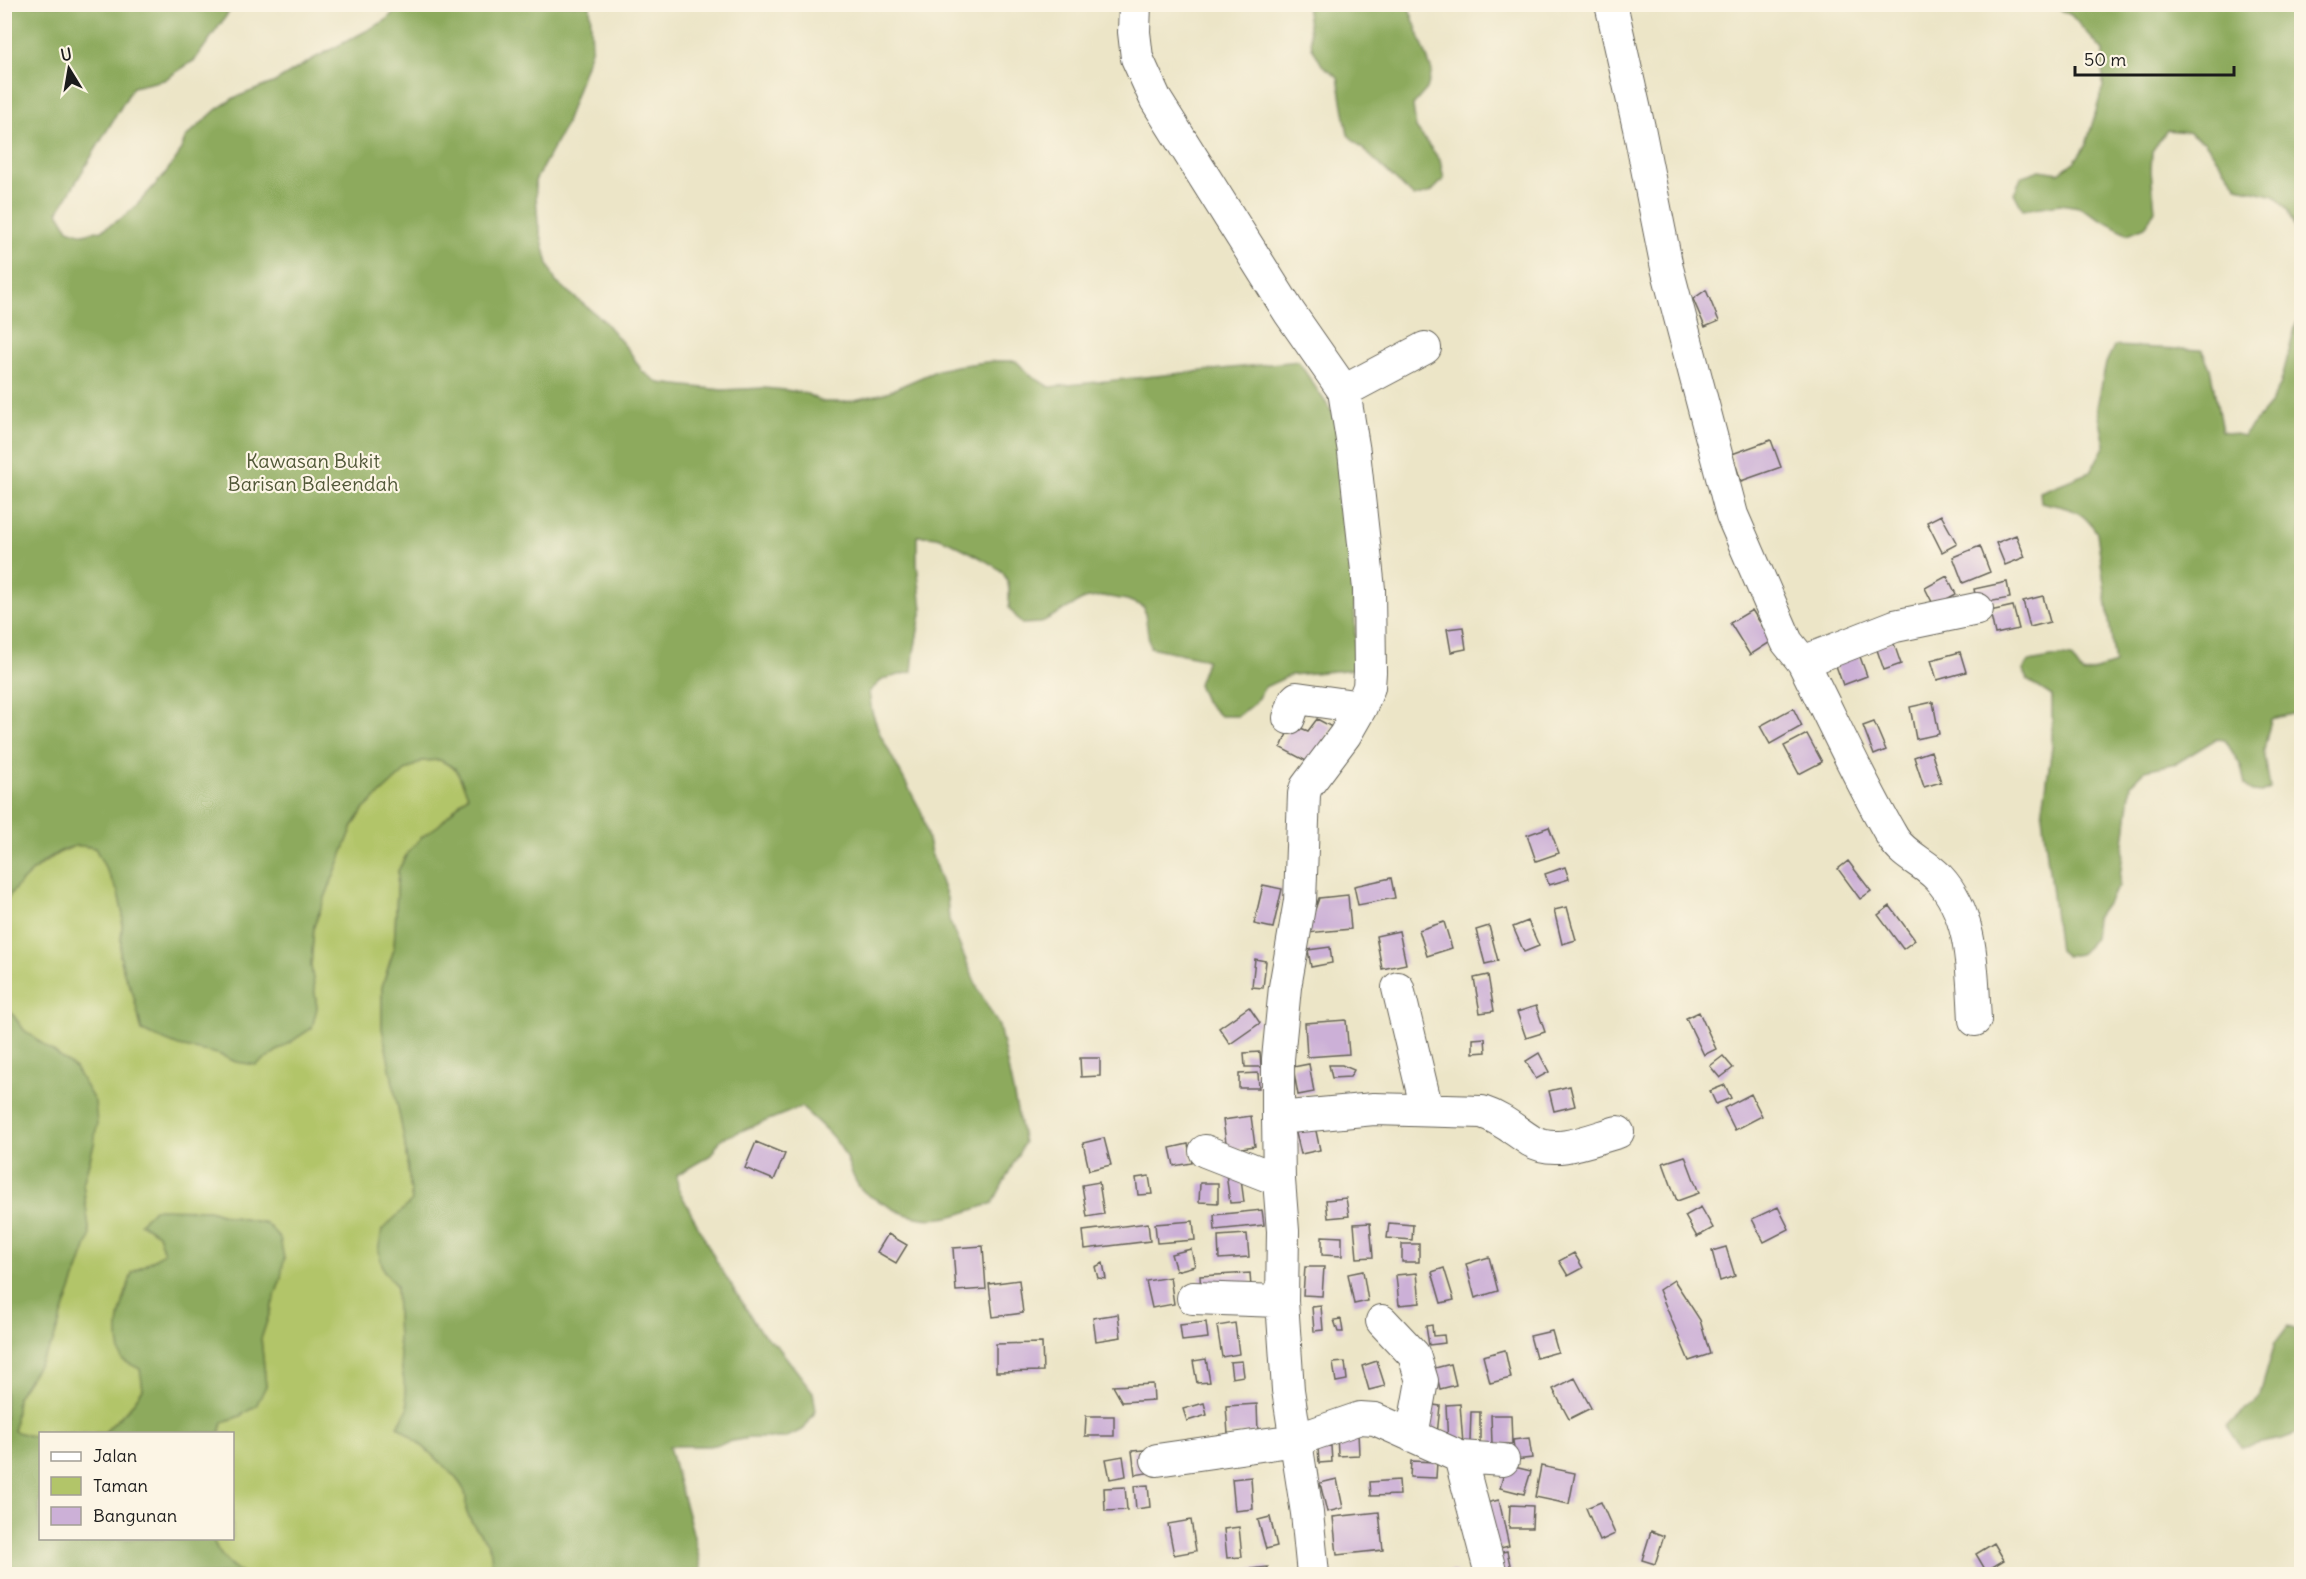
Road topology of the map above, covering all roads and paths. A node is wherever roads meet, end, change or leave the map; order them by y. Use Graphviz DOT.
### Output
graph roads {
  1 [pos="1135,4"];
  2 [pos="1611,4"];
  3 [pos="1425,348"];
  4 [pos="1344,392"];
  5 [pos="1977,609"];
  6 [pos="1803,662"];
  7 [pos="1361,707"];
  8 [pos="1289,718"];
  9 [pos="1398,988"];
  10 [pos="1975,1020"];
  11 [pos="1427,1110"];
  12 [pos="1278,1118"];
  13 [pos="1618,1132"];
  14 [pos="1205,1151"];
  15 [pos="1279,1180"];
  16 [pos="1193,1298"];
  17 [pos="1282,1301"];
  18 [pos="1382,1321"];
  19 [pos="1412,1436"];
  20 [pos="1296,1440"];
  21 [pos="1460,1457"];
  22 [pos="1157,1460"];
  23 [pos="1503,1460"];
  24 [pos="1313,1575"];
  25 [pos="1491,1575"];
  1 -- 4 [label="street"];
  2 -- 6 [label="street"];
  3 -- 4 [label="street"];
  4 -- 7 [label="street"];
  5 -- 6 [label="street"];
  6 -- 10 [label="street"];
  7 -- 8 [label="street"];
  7 -- 12 [label="street"];
  9 -- 11 [label="street"];
  11 -- 12 [label="street"];
  11 -- 13 [label="street"];
  12 -- 15 [label="street"];
  14 -- 15 [label="street"];
  15 -- 17 [label="street"];
  16 -- 17 [label="street"];
  17 -- 20 [label="street"];
  18 -- 19 [label="street"];
  19 -- 20 [label="street"];
  19 -- 21 [label="street"];
  20 -- 22 [label="street"];
  20 -- 24 [label="street"];
  21 -- 23 [label="street"];
  21 -- 25 [label="street"];
}
